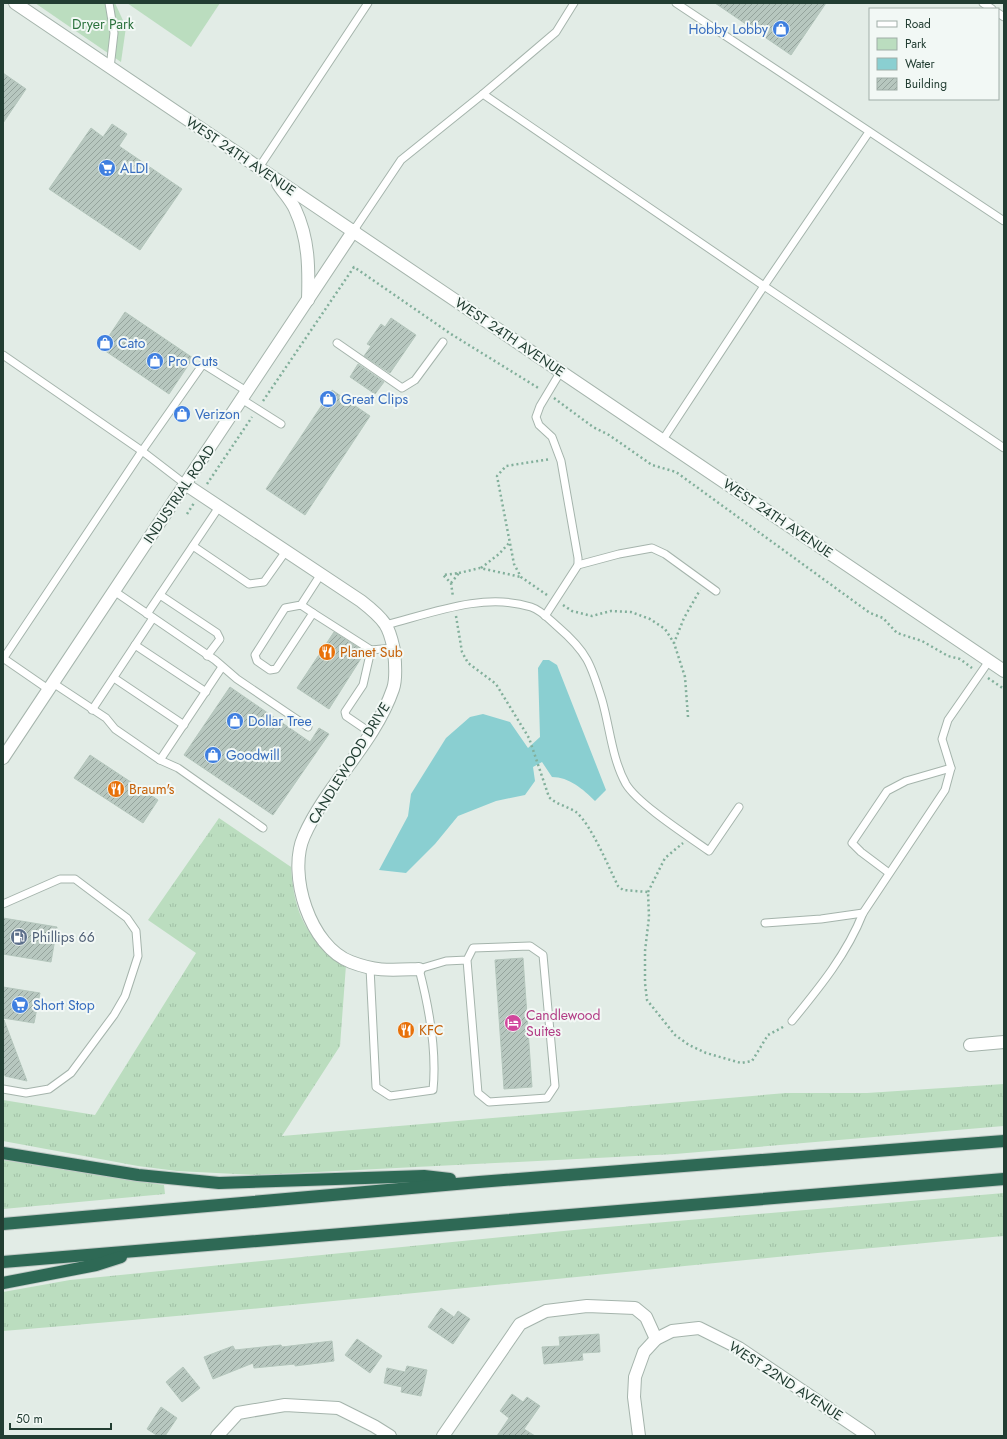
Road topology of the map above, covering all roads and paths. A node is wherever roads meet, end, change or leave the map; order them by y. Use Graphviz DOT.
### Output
graph roads {
  1 [pos="15,3"];
  2 [pos="109,3"];
  3 [pos="368,3"];
  4 [pos="574,3"];
  5 [pos="676,3"];
  6 [pos="110,68"];
  7 [pos="483,94"];
  8 [pos="869,132"];
  9 [pos="258,169"];
  10 [pos="273,178"];
  11 [pos="1004,221"];
  12 [pos="354,230"];
  13 [pos="764,286"];
  14 [pos="308,301"];
  15 [pos="443,342"];
  16 [pos="338,343"];
  17 [pos="3,355"];
  18 [pos="561,371"];
  19 [pos="245,396"];
  20 [pos="280,424"];
  21 [pos="662,441"];
  22 [pos="1004,448"];
  23 [pos="142,450"];
  24 [pos="560,458"];
  25 [pos="185,484"];
  26 [pos="219,507"];
  27 [pos="510,542"];
  28 [pos="193,546"];
  29 [pos="286,551"];
  30 [pos="578,565"];
  31 [pos="480,568"];
  32 [pos="459,573"];
  33 [pos="321,574"];
  34 [pos="521,578"];
  35 [pos="705,582"];
  36 [pos="451,583"];
  37 [pos="114,591"];
  38 [pos="716,591"];
  39 [pos="160,595"];
  40 [pos="555,600"];
  41 [pos="301,605"];
  42 [pos="454,607"];
  43 [pos="313,613"];
  44 [pos="150,616"];
  45 [pos="545,616"];
  46 [pos="386,625"];
  47 [pos="674,643"];
  48 [pos="135,645"];
  49 [pos="393,648"];
  50 [pos="370,650"];
  51 [pos="207,656"];
  52 [pos="3,658"];
  53 [pos="989,661"];
  54 [pos="222,667"];
  55 [pos="1004,671"];
  56 [pos="114,678"];
  57 [pos="50,686"];
  58 [pos="206,692"];
  59 [pos="92,710"];
  60 [pos="688,717"];
  61 [pos="184,725"];
  62 [pos="308,727"];
  63 [pos="371,733"];
  64 [pos="3,758"];
  65 [pos="160,760"];
  66 [pos="951,768"];
  67 [pos="738,807"];
  68 [pos="263,828"];
  69 [pos="691,838"];
  70 [pos="889,873"];
  71 [pos="648,892"];
  72 [pos="3,904"];
  73 [pos="863,913"];
  74 [pos="765,923"];
  75 [pos="467,960"];
  76 [pos="370,968"];
  77 [pos="419,969"];
  78 [pos="792,1022"];
  79 [pos="1004,1042"];
  80 [pos="970,1045"];
  81 [pos="3,1089"];
  82 [pos="1004,1141"];
  83 [pos="3,1153"];
  84 [pos="1004,1179"];
  85 [pos="479,1182"];
  86 [pos="3,1224"];
  87 [pos="140,1251"];
  88 [pos="3,1262"];
  89 [pos="3,1283"];
  90 [pos="656,1339"];
  91 [pos="217,1436"];
  92 [pos="390,1436"];
  93 [pos="443,1436"];
  94 [pos="639,1436"];
  95 [pos="869,1436"];
  1 -- 6 [label="street, WEST 24TH AVENUE"];
  2 -- 6 [label="lane"];
  3 -- 9 [label="lane"];
  4 -- 7 [label="lane"];
  5 -- 8 [label="lane"];
  6 -- 9 [label="street, WEST 24TH AVENUE"];
  7 -- 12 [label="lane"];
  7 -- 13 [label="lane"];
  8 -- 11 [label="lane"];
  8 -- 13 [label="lane"];
  9 -- 10 [label="street, WEST 24TH AVENUE"];
  10 -- 12 [label="street, WEST 24TH AVENUE"];
  10 -- 14 [label="street"];
  12 -- 14 [label="street, INDUSTRIAL ROAD"];
  12 -- 18 [label="street, WEST 24TH AVENUE"];
  13 -- 21 [label="lane"];
  13 -- 22 [label="lane"];
  14 -- 19 [label="street, INDUSTRIAL ROAD"];
  15 -- 16 [label="lane"];
  17 -- 23 [label="lane"];
  18 -- 21 [label="street, WEST 24TH AVENUE"];
  18 -- 24 [label="lane"];
  19 -- 20 [label="lane"];
  19 -- 23 [label="lane"];
  19 -- 25 [label="street, INDUSTRIAL ROAD"];
  21 -- 53 [label="street, WEST 24TH AVENUE"];
  23 -- 25 [label="lane"];
  23 -- 52 [label="lane"];
  24 -- 27 [label="path"];
  24 -- 30 [label="lane"];
  25 -- 26 [label="street, CANDLEWOOD DRIVE"];
  25 -- 37 [label="street, INDUSTRIAL ROAD"];
  26 -- 28 [label="lane"];
  26 -- 29 [label="street, CANDLEWOOD DRIVE"];
  27 -- 31 [label="path"];
  27 -- 34 [label="path"];
  28 -- 29 [label="lane"];
  28 -- 39 [label="lane"];
  29 -- 33 [label="street, CANDLEWOOD DRIVE"];
  30 -- 35 [label="lane"];
  30 -- 40 [label="lane"];
  31 -- 32 [label="path"];
  31 -- 34 [label="path"];
  32 -- 36 [label="path"];
  32 -- 36 [label="path"];
  33 -- 41 [label="lane"];
  33 -- 46 [label="street, CANDLEWOOD DRIVE"];
  34 -- 40 [label="path"];
  35 -- 38 [label="lane"];
  35 -- 47 [label="path"];
  36 -- 42 [label="path"];
  37 -- 44 [label="lane"];
  37 -- 57 [label="street, INDUSTRIAL ROAD"];
  39 -- 44 [label="lane"];
  39 -- 51 [label="lane"];
  40 -- 45 [label="lane"];
  40 -- 47 [label="path"];
  41 -- 43 [label="lane"];
  41 -- 43 [label="lane"];
  42 -- 45 [label="lane"];
  42 -- 46 [label="lane"];
  42 -- 71 [label="path"];
  43 -- 50 [label="lane"];
  44 -- 48 [label="lane"];
  44 -- 51 [label="lane"];
  45 -- 69 [label="lane"];
  46 -- 49 [label="street, CANDLEWOOD DRIVE"];
  47 -- 60 [label="path"];
  48 -- 56 [label="lane"];
  48 -- 58 [label="lane"];
  49 -- 50 [label="lane"];
  49 -- 63 [label="street, CANDLEWOOD DRIVE"];
  50 -- 63 [label="lane"];
  51 -- 54 [label="lane"];
  52 -- 57 [label="lane"];
  53 -- 55 [label="street, WEST 24TH AVENUE"];
  53 -- 66 [label="lane"];
  54 -- 58 [label="lane"];
  54 -- 62 [label="lane"];
  56 -- 59 [label="lane"];
  56 -- 61 [label="lane"];
  57 -- 59 [label="lane"];
  57 -- 64 [label="street, INDUSTRIAL ROAD"];
  58 -- 61 [label="lane"];
  59 -- 65 [label="lane"];
  61 -- 65 [label="lane"];
  63 -- 76 [label="street, CANDLEWOOD DRIVE"];
  65 -- 68 [label="lane"];
  66 -- 70 [label="lane"];
  66 -- 70 [label="lane"];
  67 -- 69 [label="lane"];
  69 -- 71 [label="path"];
  70 -- 73 [label="lane"];
  71 -- 78 [label="path"];
  72 -- 81 [label="lane"];
  73 -- 74 [label="lane"];
  73 -- 78 [label="lane"];
  75 -- 75 [label="lane"];
  75 -- 77 [label="lane"];
  76 -- 77 [label="street, CANDLEWOOD DRIVE"];
  76 -- 77 [label="lane"];
  79 -- 80 [label="street"];
  82 -- 85 [label="highway"];
  83 -- 85 [label="highway"];
  84 -- 87 [label="highway"];
  85 -- 86 [label="highway"];
  87 -- 88 [label="highway"];
  87 -- 89 [label="highway"];
  90 -- 93 [label="street"];
  90 -- 94 [label="street"];
  90 -- 95 [label="street, WEST 22ND AVENUE"];
  91 -- 92 [label="street"];
}
